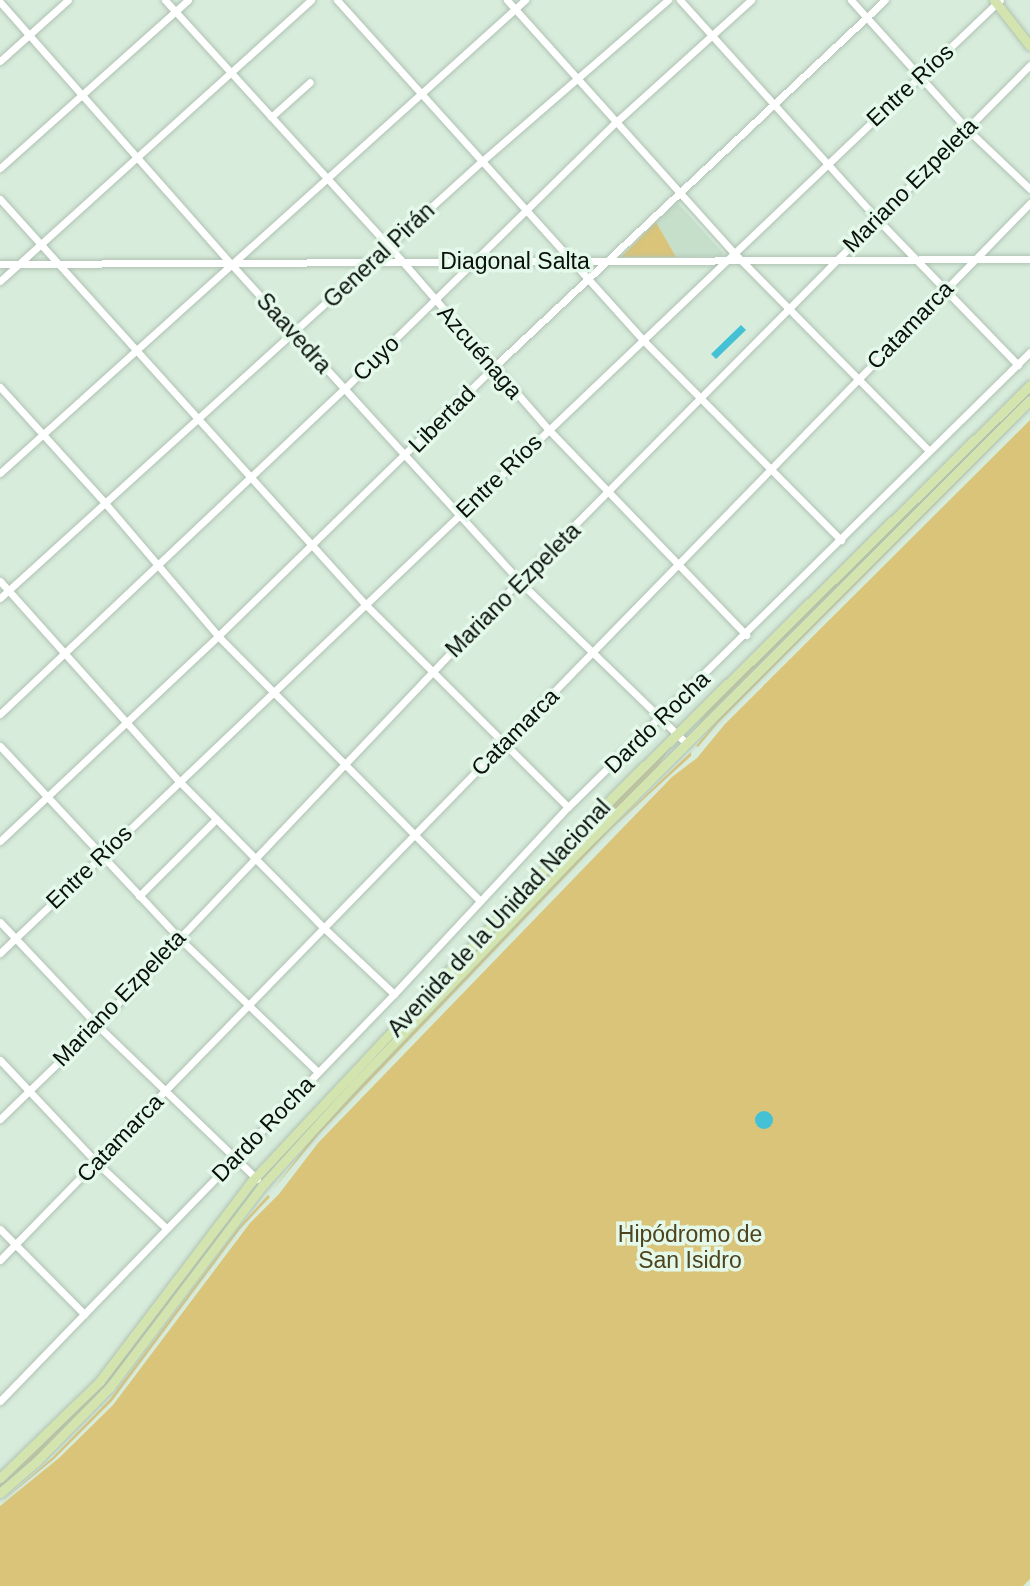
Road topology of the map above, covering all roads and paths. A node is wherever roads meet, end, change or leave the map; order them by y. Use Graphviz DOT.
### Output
graph roads {
  1 [pos="68,0"];
  2 [pos="165,0"];
  3 [pos="188,0"];
  4 [pos="311,0"];
  5 [pos="337,0"];
  6 [pos="507,0"];
  7 [pos="525,0"];
  8 [pos="668,0"];
  9 [pos="680,0"];
  10 [pos="751,0"];
  11 [pos="851,0"];
  12 [pos="885,0"];
  13 [pos="997,1"];
  14 [pos="0,2"];
  15 [pos="515,9"];
  16 [pos="175,11"];
  17 [pos="866,17"];
  18 [pos="29,35"];
  19 [pos="712,36"];
  20 [pos="1030,46"];
  21 [pos="0,61"];
  22 [pos="1030,65"];
  23 [pos="231,73"];
  24 [pos="576,77"];
  25 [pos="920,77"];
  26 [pos="310,82"];
  27 [pos="421,94"];
  28 [pos="83,95"];
  29 [pos="773,105"];
  30 [pos="271,117"];
  31 [pos="616,122"];
  32 [pos="967,129"];
  33 [pos="138,157"];
  34 [pos="482,161"];
  35 [pos="826,163"];
  36 [pos="0,168"];
  37 [pos="327,179"];
  38 [pos="1030,189"];
  39 [pos="679,192"];
  40 [pos="0,199"];
  41 [pos="1030,203"];
  42 [pos="526,210"];
  43 [pos="877,219"];
  44 [pos="42,243"];
  45 [pos="389,246"];
  46 [pos="733,252"];
  47 [pos="1030,258"];
  48 [pos="918,259"];
  49 [pos="975,259"];
  50 [pos="725,260"];
  51 [pos="741,260"];
  52 [pos="835,260"];
  53 [pos="473,261"];
  54 [pos="572,261"];
  55 [pos="607,261"];
  56 [pos="372,262"];
  57 [pos="403,262"];
  58 [pos="0,264"];
  59 [pos="20,264"];
  60 [pos="60,264"];
  61 [pos="231,264"];
  62 [pos="587,279"];
  63 [pos="0,281"];
  64 [pos="946,288"];
  65 [pos="435,300"];
  66 [pos="788,308"];
  67 [pos="295,333"];
  68 [pos="642,339"];
  69 [pos="137,350"];
  70 [pos="1030,352"];
  71 [pos="1018,365"];
  72 [pos="494,367"];
  73 [pos="858,379"];
  74 [pos="1030,385"];
  75 [pos="0,387"];
  76 [pos="344,389"];
  77 [pos="1030,400"];
  78 [pos="699,401"];
  79 [pos="199,418"];
  80 [pos="548,429"];
  81 [pos="44,434"];
  82 [pos="929,451"];
  83 [pos="405,456"];
  84 [pos="769,471"];
  85 [pos="0,473"];
  86 [pos="252,476"];
  87 [pos="609,493"];
  88 [pos="105,503"];
  89 [pos="458,515"];
  90 [pos="841,540"];
  91 [pos="312,544"];
  92 [pos="679,562"];
  93 [pos="157,565"];
  94 [pos="0,580"];
  95 [pos="519,581"];
  96 [pos="9,590"];
  97 [pos="0,598"];
  98 [pos="365,604"];
  99 [pos="746,635"];
  100 [pos="218,636"];
  101 [pos="64,653"];
  102 [pos="592,655"];
  103 [pos="431,674"];
  104 [pos="274,693"];
  105 [pos="0,714"];
  106 [pos="660,719"];
  107 [pos="127,721"];
  108 [pos="677,735"];
  109 [pos="503,743"];
  110 [pos="687,743"];
  111 [pos="0,746"];
  112 [pos="343,765"];
  113 [pos="179,781"];
  114 [pos="46,796"];
  115 [pos="568,807"];
  116 [pos="216,819"];
  117 [pos="415,834"];
  118 [pos="0,841"];
  119 [pos="102,855"];
  120 [pos="254,858"];
  121 [pos="139,896"];
  122 [pos="479,900"];
  123 [pos="0,922"];
  124 [pos="324,928"];
  125 [pos="178,937"];
  126 [pos="16,939"];
  127 [pos="0,953"];
  128 [pos="394,994"];
  129 [pos="249,1005"];
  130 [pos="97,1025"];
  131 [pos="0,1060"];
  132 [pos="318,1072"];
  133 [pos="28,1090"];
  134 [pos="166,1091"];
  135 [pos="0,1119"];
  136 [pos="237,1157"];
  137 [pos="96,1162"];
  138 [pos="259,1181"];
  139 [pos="166,1228"];
  140 [pos="0,1229"];
  141 [pos="15,1245"];
  142 [pos="0,1260"];
  143 [pos="84,1314"];
  144 [pos="0,1401"];
  145 [pos="0,1478"];
  146 [pos="0,1493"];
  1 -- 18 [label="street"];
  2 -- 16 [label="street, Azcuénaga"];
  3 -- 16 [label="street"];
  4 -- 23 [label="street"];
  5 -- 27 [label="street"];
  6 -- 15 [label="street"];
  7 -- 15 [label="street"];
  8 -- 24 [label="street, General Pirán"];
  9 -- 19 [label="street"];
  10 -- 19 [label="street, Cuyo"];
  11 -- 17 [label="street"];
  12 -- 17 [label="street, Libertad"];
  13 -- 20 [label="main road"];
  13 -- 25 [label="street, Entre Ríos"];
  14 -- 18 [label="street, Saavedra"];
  15 -- 24 [label="street"];
  15 -- 27 [label="street"];
  16 -- 23 [label="street, Azcuénaga"];
  16 -- 28 [label="street"];
  17 -- 25 [label="street"];
  17 -- 29 [label="street, Libertad"];
  18 -- 21 [label="street"];
  18 -- 28 [label="street, Saavedra"];
  19 -- 29 [label="street"];
  19 -- 31 [label="street, Cuyo"];
  22 -- 32 [label="street, Mariano Ezpeleta"];
  23 -- 30 [label="street, Azcuénaga"];
  23 -- 33 [label="street"];
  24 -- 31 [label="street"];
  24 -- 34 [label="street, General Pirán"];
  25 -- 32 [label="street"];
  25 -- 35 [label="street, Entre Ríos"];
  26 -- 30 [label="street"];
  27 -- 34 [label="street"];
  27 -- 37 [label="street"];
  28 -- 33 [label="street, Saavedra"];
  28 -- 36 [label="street"];
  29 -- 35 [label="street"];
  29 -- 39 [label="street, Libertad"];
  30 -- 37 [label="street, Azcuénaga"];
  31 -- 39 [label="street"];
  31 -- 42 [label="street, Cuyo"];
  32 -- 38 [label="street"];
  32 -- 43 [label="street, Mariano Ezpeleta"];
  33 -- 44 [label="street"];
  33 -- 61 [label="street, Saavedra"];
  34 -- 42 [label="street"];
  34 -- 45 [label="street, General Pirán"];
  35 -- 43 [label="street"];
  35 -- 46 [label="street, Entre Ríos"];
  37 -- 45 [label="street, Azcuénaga"];
  37 -- 61 [label="street"];
  39 -- 46 [label="street"];
  39 -- 55 [label="street, Libertad"];
  40 -- 44 [label="street"];
  41 -- 49 [label="street, Catamarca"];
  42 -- 53 [label="street, Cuyo"];
  42 -- 54 [label="street"];
  43 -- 48 [label="street"];
  43 -- 52 [label="street, Mariano Ezpeleta"];
  44 -- 59 [label="street"];
  44 -- 60 [label="street"];
  45 -- 56 [label="street, General Pirán"];
  45 -- 57 [label="street, Azcuénaga"];
  46 -- 50 [label="street, Entre Ríos"];
  46 -- 51 [label="street"];
  47 -- 49 [label="street, Diagonal Salta"];
  48 -- 49 [label="street, Diagonal Salta"];
  48 -- 52 [label="street, Diagonal Salta"];
  48 -- 64 [label="street"];
  49 -- 64 [label="street, Catamarca"];
  50 -- 51 [label="street, Diagonal Salta"];
  50 -- 55 [label="street, Diagonal Salta"];
  50 -- 68 [label="street, Entre Ríos"];
  51 -- 52 [label="street, Diagonal Salta"];
  51 -- 66 [label="street"];
  52 -- 66 [label="street, Mariano Ezpeleta"];
  53 -- 54 [label="street, Diagonal Salta"];
  53 -- 57 [label="street, Diagonal Salta"];
  53 -- 65 [label="street, Cuyo"];
  54 -- 55 [label="street, Diagonal Salta"];
  54 -- 62 [label="street"];
  55 -- 62 [label="street, Libertad"];
  56 -- 57 [label="street, Diagonal Salta"];
  56 -- 61 [label="street, Diagonal Salta"];
  56 -- 67 [label="street, General Pirán"];
  57 -- 65 [label="street, Azcuénaga"];
  58 -- 59 [label="street, Diagonal Salta"];
  59 -- 60 [label="street, Diagonal Salta"];
  59 -- 63 [label="street"];
  60 -- 61 [label="street, Diagonal Salta"];
  60 -- 69 [label="street"];
  61 -- 67 [label="street, Saavedra"];
  61 -- 69 [label="street"];
  62 -- 68 [label="street"];
  62 -- 72 [label="street, Libertad"];
  64 -- 71 [label="street"];
  64 -- 73 [label="street, Catamarca"];
  65 -- 72 [label="street, Azcuénaga"];
  65 -- 76 [label="street, Cuyo"];
  66 -- 73 [label="street"];
  66 -- 78 [label="street, Mariano Ezpeleta"];
  67 -- 76 [label="street, Saavedra"];
  67 -- 79 [label="street, General Pirán"];
  68 -- 78 [label="street"];
  68 -- 80 [label="street, Entre Ríos"];
  69 -- 79 [label="street"];
  69 -- 81 [label="street"];
  70 -- 71 [label="street, Dardo Rocha"];
  71 -- 82 [label="street, Dardo Rocha"];
  72 -- 80 [label="street, Azcuénaga"];
  72 -- 83 [label="street, Libertad"];
  73 -- 82 [label="street"];
  73 -- 84 [label="street, Catamarca"];
  74 -- 108 [label="main road, Avenida de la Unidad Nacional"];
  75 -- 81 [label="street"];
  76 -- 83 [label="street, Saavedra"];
  76 -- 86 [label="street, Cuyo"];
  77 -- 110 [label="main road, Avenida de la Unidad Nacional"];
  78 -- 84 [label="street"];
  78 -- 87 [label="street, Mariano Ezpeleta"];
  79 -- 86 [label="street"];
  79 -- 88 [label="street, General Pirán"];
  80 -- 87 [label="street, Azcuénaga"];
  80 -- 89 [label="street, Entre Ríos"];
  81 -- 85 [label="street"];
  81 -- 88 [label="street"];
  82 -- 90 [label="street, Dardo Rocha"];
  83 -- 89 [label="street, Saavedra"];
  83 -- 91 [label="street, Libertad"];
  84 -- 90 [label="street"];
  84 -- 92 [label="street, Catamarca"];
  86 -- 91 [label="street"];
  86 -- 93 [label="street, Cuyo"];
  87 -- 92 [label="street, Azcuénaga"];
  87 -- 95 [label="street, Mariano Ezpeleta"];
  88 -- 93 [label="street"];
  88 -- 96 [label="street, General Pirán"];
  89 -- 95 [label="street, Saavedra"];
  89 -- 98 [label="street, Entre Ríos"];
  90 -- 99 [label="street, Dardo Rocha"];
  91 -- 98 [label="street"];
  91 -- 100 [label="street, Libertad"];
  92 -- 99 [label="street, Azcuénaga"];
  92 -- 102 [label="street, Catamarca"];
  93 -- 100 [label="street"];
  93 -- 101 [label="street, Cuyo"];
  94 -- 96 [label="street"];
  95 -- 102 [label="street, Saavedra"];
  95 -- 103 [label="street, Mariano Ezpeleta"];
  96 -- 97 [label="street, General Pirán"];
  96 -- 101 [label="street"];
  98 -- 103 [label="street"];
  98 -- 104 [label="street, Entre Ríos"];
  99 -- 106 [label="street, Dardo Rocha"];
  100 -- 104 [label="street"];
  100 -- 107 [label="street, Libertad"];
  101 -- 105 [label="street, Cuyo"];
  101 -- 107 [label="street"];
  102 -- 106 [label="street, Saavedra"];
  102 -- 109 [label="street, Catamarca"];
  103 -- 109 [label="street"];
  103 -- 112 [label="street, Mariano Ezpeleta"];
  104 -- 112 [label="street"];
  104 -- 113 [label="street, Entre Ríos"];
  106 -- 108 [label="street, Saavedra"];
  106 -- 115 [label="street, Dardo Rocha"];
  107 -- 113 [label="street"];
  107 -- 114 [label="street, Libertad"];
  108 -- 110 [label="street, Saavedra"];
  108 -- 138 [label="main road, Avenida de la Unidad Nacional"];
  109 -- 115 [label="street"];
  109 -- 117 [label="street, Catamarca"];
  110 -- 138 [label="main road, Avenida de la Unidad Nacional"];
  111 -- 114 [label="street"];
  112 -- 117 [label="street"];
  112 -- 120 [label="street, Mariano Ezpeleta"];
  113 -- 116 [label="street"];
  113 -- 119 [label="street, Entre Ríos"];
  114 -- 118 [label="street, Libertad"];
  114 -- 119 [label="street"];
  115 -- 122 [label="street, Dardo Rocha"];
  116 -- 120 [label="street"];
  116 -- 121 [label="street"];
  117 -- 122 [label="street"];
  117 -- 124 [label="street, Catamarca"];
  119 -- 121 [label="street"];
  119 -- 126 [label="street, Entre Ríos"];
  120 -- 124 [label="street"];
  120 -- 125 [label="street, Mariano Ezpeleta"];
  121 -- 125 [label="street"];
  122 -- 128 [label="street, Dardo Rocha"];
  123 -- 126 [label="street"];
  124 -- 128 [label="street"];
  124 -- 129 [label="street, Catamarca"];
  125 -- 129 [label="street"];
  125 -- 130 [label="street, Mariano Ezpeleta"];
  126 -- 127 [label="street, Entre Ríos"];
  126 -- 130 [label="street"];
  128 -- 132 [label="street, Dardo Rocha"];
  129 -- 132 [label="street"];
  129 -- 134 [label="street, Catamarca"];
  130 -- 133 [label="street, Mariano Ezpeleta"];
  130 -- 134 [label="street"];
  131 -- 133 [label="street"];
  132 -- 136 [label="street, Dardo Rocha"];
  133 -- 135 [label="street, Mariano Ezpeleta"];
  133 -- 137 [label="street"];
  134 -- 136 [label="street"];
  134 -- 137 [label="street, Catamarca"];
  136 -- 138 [label="street"];
  136 -- 139 [label="street, Dardo Rocha"];
  137 -- 139 [label="street"];
  137 -- 141 [label="street, Catamarca"];
  138 -- 145 [label="main road, Avenida de la Unidad Nacional"];
  138 -- 146 [label="main road, Avenida de la Unidad Nacional"];
  139 -- 143 [label="street, Dardo Rocha"];
  140 -- 141 [label="street"];
  141 -- 142 [label="street, Catamarca"];
  141 -- 143 [label="street"];
  143 -- 144 [label="street, Dardo Rocha"];
}
